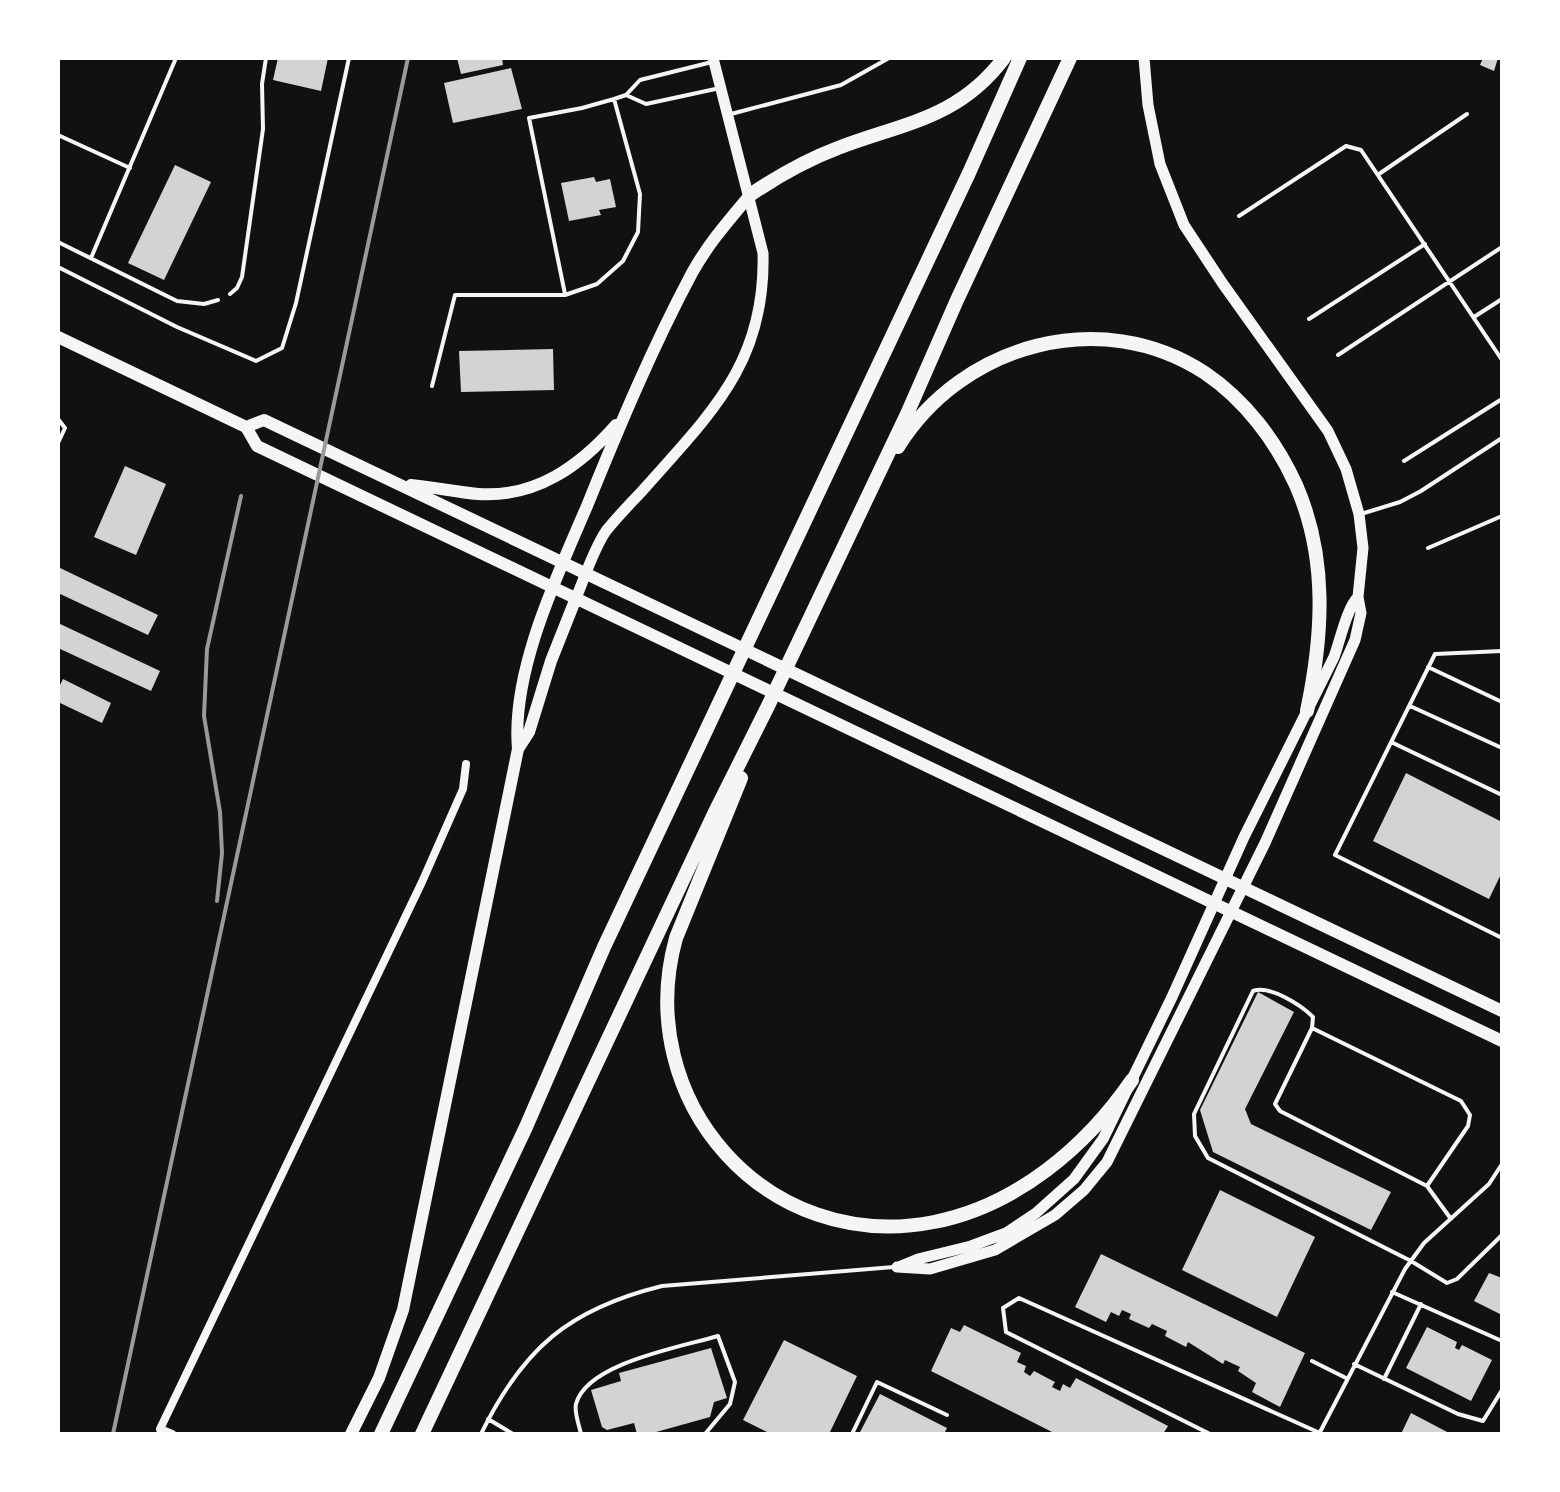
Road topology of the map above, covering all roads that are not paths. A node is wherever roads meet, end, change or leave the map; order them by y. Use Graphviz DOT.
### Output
graph roads {
  1 [pos="176,58"];
  2 [pos="266,58"];
  3 [pos="349,58"];
  4 [pos="889,58"];
  5 [pos="1004,58"];
  6 [pos="1020,58"];
  7 [pos="1070,58"];
  8 [pos="1144,58"];
  9 [pos="714,60"];
  10 [pos="721,88"];
  11 [pos="626,95"];
  12 [pos="614,99"];
  13 [pos="1467,114"];
  14 [pos="728,115"];
  15 [pos="58,135"];
  16 [pos="130,168"];
  17 [pos="1379,174"];
  18 [pos="750,195"];
  19 [pos="1239,216"];
  20 [pos="58,242"];
  21 [pos="1425,244"];
  22 [pos="1502,247"];
  23 [pos="91,258"];
  24 [pos="58,267"];
  25 [pos="1450,281"];
  26 [pos="230,294"];
  27 [pos="565,295"];
  28 [pos="1502,299"];
  29 [pos="218,300"];
  30 [pos="1474,317"];
  31 [pos="1309,319"];
  32 [pos="58,337"];
  33 [pos="1338,355"];
  34 [pos="1502,360"];
  35 [pos="432,386"];
  36 [pos="1502,399"];
  37 [pos="624,416"];
  38 [pos="58,419"];
  39 [pos="246,427"];
  40 [pos="1502,438"];
  41 [pos="58,443"];
  42 [pos="1404,461"];
  43 [pos="398,484"];
  44 [pos="866,498"];
  45 [pos="1359,514"];
  46 [pos="1502,516"];
  47 [pos="1428,548"];
  48 [pos="563,562"];
  49 [pos="587,574"];
  50 [pos="553,587"];
  51 [pos="1358,597"];
  52 [pos="576,598"];
  53 [pos="1502,651"];
  54 [pos="1428,667"];
  55 [pos="1502,702"];
  56 [pos="768,706"];
  57 [pos="1409,706"];
  58 [pos="1307,711"];
  59 [pos="1391,742"];
  60 [pos="1502,748"];
  61 [pos="518,749"];
  62 [pos="466,764"];
  63 [pos="1502,795"];
  64 [pos="1225,878"];
  65 [pos="1244,887"];
  66 [pos="1214,902"];
  67 [pos="1232,911"];
  68 [pos="1502,938"];
  69 [pos="1502,1011"];
  70 [pos="1312,1028"];
  71 [pos="1502,1041"];
  72 [pos="1132,1080"];
  73 [pos="1502,1164"];
  74 [pos="1427,1186"];
  75 [pos="1451,1219"];
  76 [pos="1502,1235"];
  77 [pos="1411,1261"];
  78 [pos="897,1267"];
  79 [pos="1392,1292"];
  80 [pos="1421,1304"];
  81 [pos="1502,1341"];
  82 [pos="1312,1361"];
  83 [pos="1354,1364"];
  84 [pos="1346,1378"];
  85 [pos="1384,1379"];
  86 [pos="1502,1390"];
  87 [pos="947,1415"];
  88 [pos="488,1419"];
  89 [pos="1319,1433"];
  90 [pos="172,1434"];
  91 [pos="351,1434"];
  92 [pos="381,1434"];
  93 [pos="422,1434"];
  94 [pos="481,1434"];
  95 [pos="513,1434"];
  96 [pos="581,1434"];
  97 [pos="705,1434"];
  98 [pos="852,1434"];
  99 [pos="1210,1434"];
  1 -- 16 [label="lane"];
  2 -- 26 [label="lane"];
  3 -- 24 [label="lane"];
  4 -- 14 [label="lane"];
  5 -- 18 [label="highway"];
  6 -- 92 [label="highway"];
  7 -- 44 [label="highway"];
  8 -- 45 [label="street"];
  9 -- 10 [label="street"];
  9 -- 11 [label="lane"];
  10 -- 11 [label="lane"];
  10 -- 14 [label="street"];
  11 -- 12 [label="lane"];
  12 -- 27 [label="lane"];
  12 -- 27 [label="lane"];
  13 -- 17 [label="lane"];
  14 -- 18 [label="street"];
  15 -- 16 [label="lane"];
  16 -- 23 [label="lane"];
  17 -- 19 [label="lane"];
  17 -- 21 [label="lane"];
  18 -- 37 [label="main road"];
  18 -- 49 [label="street"];
  20 -- 23 [label="lane"];
  21 -- 25 [label="lane"];
  21 -- 31 [label="lane"];
  22 -- 25 [label="lane"];
  23 -- 29 [label="lane"];
  25 -- 30 [label="lane"];
  25 -- 33 [label="lane"];
  27 -- 35 [label="lane"];
  28 -- 30 [label="lane"];
  30 -- 34 [label="lane"];
  32 -- 39 [label="main road"];
  36 -- 42 [label="lane"];
  37 -- 43 [label="main road"];
  37 -- 48 [label="main road"];
  38 -- 41 [label="lane"];
  39 -- 43 [label="main road"];
  39 -- 50 [label="main road"];
  40 -- 45 [label="lane"];
  43 -- 48 [label="main road"];
  44 -- 56 [label="highway"];
  44 -- 58 [label="highway"];
  45 -- 51 [label="street"];
  46 -- 47 [label="lane"];
  48 -- 49 [label="main road"];
  48 -- 50 [label="main road"];
  49 -- 52 [label="street"];
  49 -- 64 [label="main road"];
  50 -- 52 [label="main road"];
  50 -- 61 [label="main road"];
  51 -- 58 [label="street"];
  51 -- 65 [label="street"];
  52 -- 61 [label="main road"];
  52 -- 66 [label="main road"];
  53 -- 54 [label="lane"];
  54 -- 55 [label="lane"];
  54 -- 57 [label="lane"];
  56 -- 72 [label="highway"];
  56 -- 93 [label="highway"];
  57 -- 59 [label="lane"];
  57 -- 60 [label="lane"];
  58 -- 64 [label="street"];
  59 -- 63 [label="lane"];
  59 -- 68 [label="lane"];
  61 -- 91 [label="main road"];
  62 -- 90 [label="street"];
  64 -- 65 [label="main road"];
  64 -- 66 [label="street"];
  65 -- 67 [label="street"];
  65 -- 69 [label="main road"];
  66 -- 67 [label="main road"];
  66 -- 72 [label="street"];
  67 -- 71 [label="main road"];
  67 -- 78 [label="street"];
  70 -- 74 [label="lane"];
  70 -- 74 [label="lane"];
  70 -- 77 [label="lane"];
  72 -- 78 [label="street"];
  73 -- 75 [label="lane"];
  74 -- 75 [label="lane"];
  75 -- 77 [label="lane"];
  76 -- 77 [label="lane"];
  77 -- 79 [label="lane"];
  78 -- 88 [label="lane"];
  79 -- 80 [label="lane"];
  79 -- 83 [label="lane"];
  80 -- 81 [label="lane"];
  80 -- 85 [label="lane"];
  82 -- 84 [label="lane"];
  83 -- 84 [label="lane"];
  83 -- 85 [label="lane"];
  84 -- 89 [label="lane"];
  85 -- 86 [label="lane"];
  87 -- 98 [label="lane"];
  88 -- 94 [label="lane"];
  88 -- 95 [label="lane"];
  89 -- 99 [label="lane"];
  96 -- 97 [label="lane"];
}
